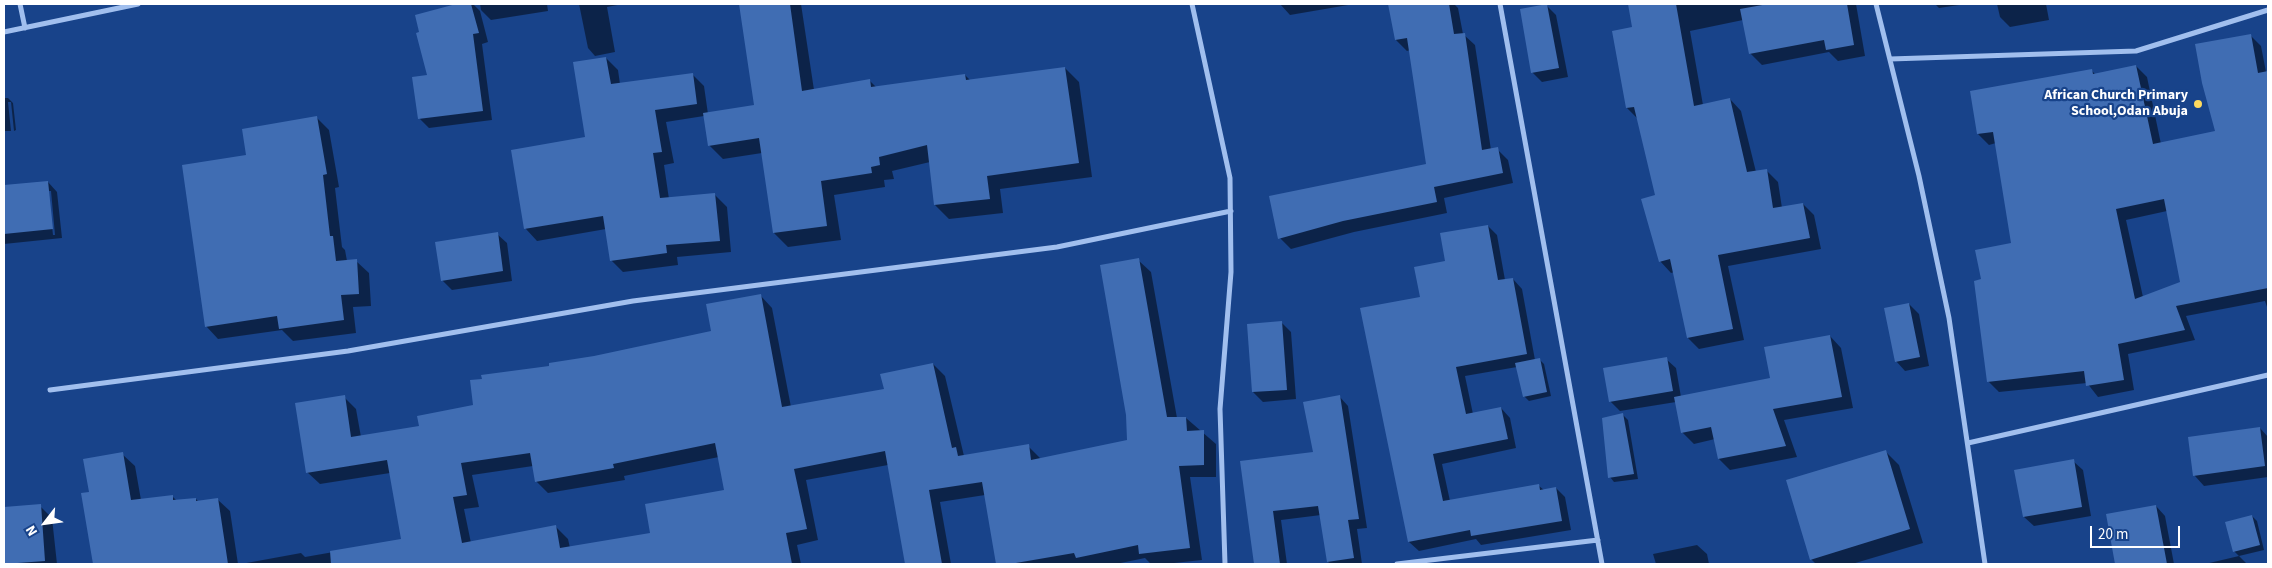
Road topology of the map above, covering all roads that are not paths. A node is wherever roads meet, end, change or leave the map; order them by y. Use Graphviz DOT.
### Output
graph roads {
  1 [pos="20,4"];
  2 [pos="138,4"];
  3 [pos="1192,4"];
  4 [pos="1500,4"];
  5 [pos="1876,4"];
  6 [pos="2268,10"];
  7 [pos="25,28"];
  8 [pos="4,32"];
  9 [pos="1890,59"];
  10 [pos="1231,211"];
  11 [pos="2268,375"];
  12 [pos="50,390"];
  13 [pos="1968,443"];
  14 [pos="1598,540"];
  15 [pos="1225,564"];
  16 [pos="1397,564"];
  17 [pos="1602,564"];
  18 [pos="1985,564"];
  1 -- 7 [label="street"];
  2 -- 7 [label="street"];
  3 -- 10 [label="street"];
  4 -- 14 [label="street"];
  5 -- 9 [label="street"];
  6 -- 9 [label="street"];
  7 -- 8 [label="street"];
  9 -- 13 [label="street"];
  10 -- 12 [label="street"];
  10 -- 15 [label="street"];
  11 -- 13 [label="street"];
  13 -- 18 [label="street"];
  14 -- 16 [label="street"];
  14 -- 17 [label="street"];
}
